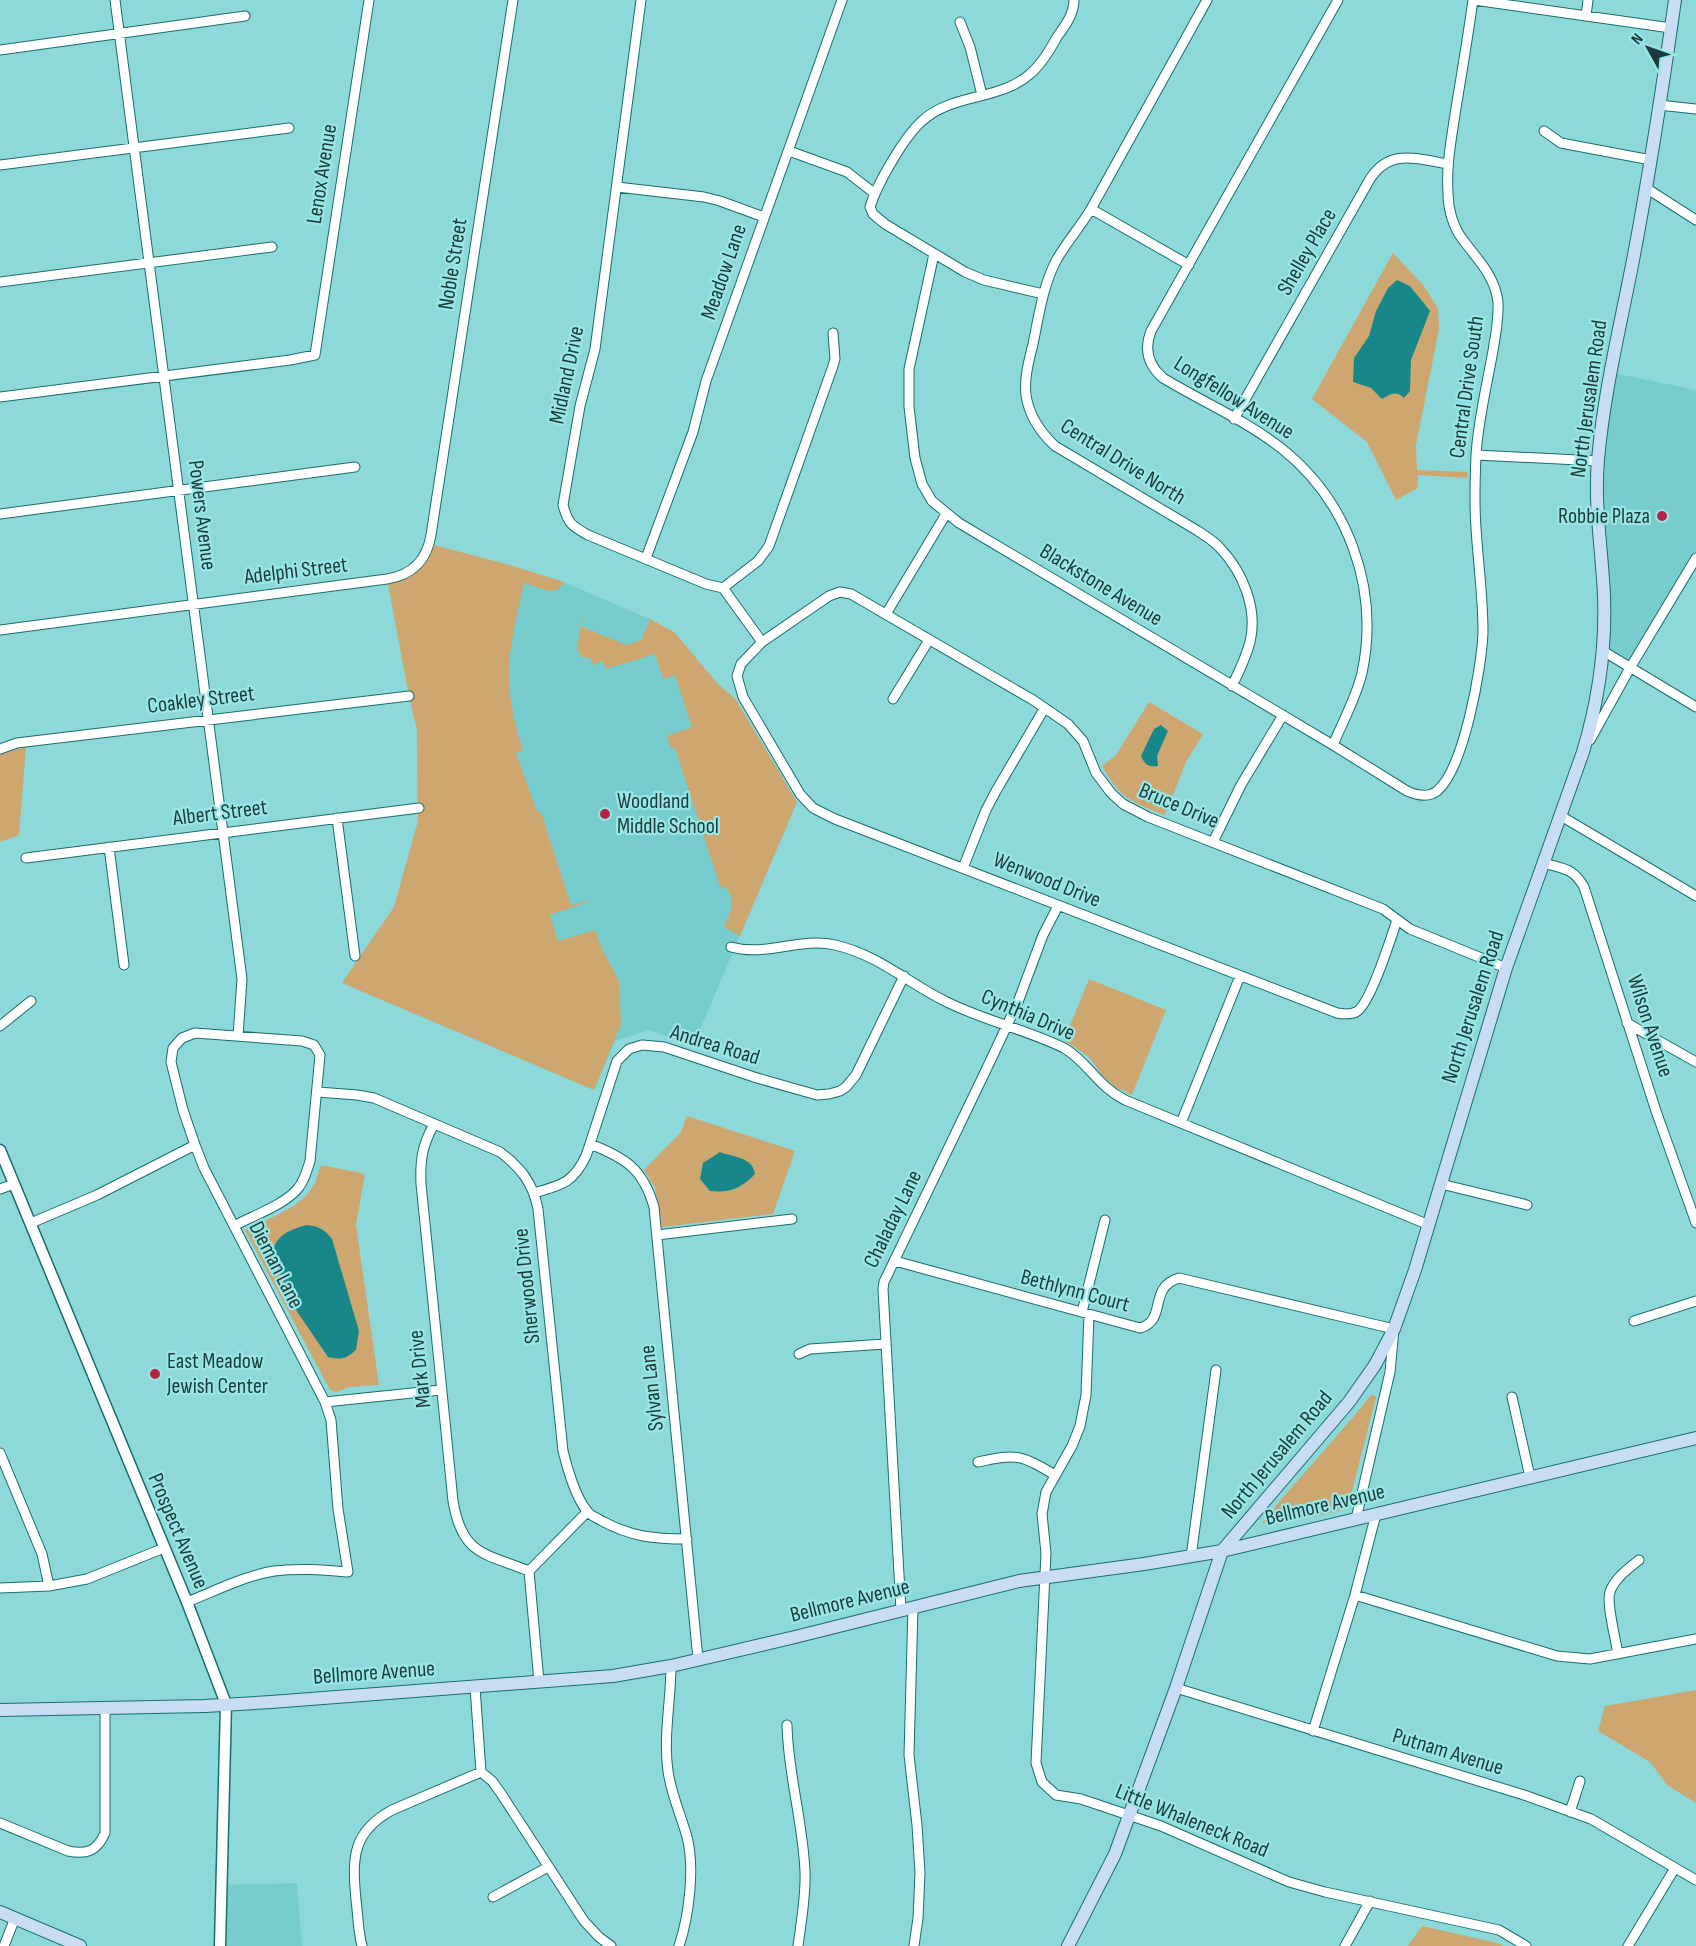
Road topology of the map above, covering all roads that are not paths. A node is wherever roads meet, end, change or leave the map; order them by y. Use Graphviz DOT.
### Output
graph roads {
  1 [pos="115,0"];
  2 [pos="369,0"];
  3 [pos="513,0"];
  4 [pos="641,0"];
  5 [pos="830,0"];
  6 [pos="1074,0"];
  7 [pos="1207,0"];
  8 [pos="1338,0"];
  9 [pos="1474,0"];
  10 [pos="1588,0"];
  11 [pos="1675,0"];
  12 [pos="841,2"];
  13 [pos="245,16"];
  14 [pos="1586,16"];
  15 [pos="960,22"];
  16 [pos="1671,28"];
  17 [pos="120,34"];
  18 [pos="0,50"];
  19 [pos="982,95"];
  20 [pos="1659,105"];
  21 [pos="1696,109"];
  22 [pos="289,128"];
  23 [pos="1544,131"];
  24 [pos="135,148"];
  25 [pos="789,151"];
  26 [pos="1651,160"];
  27 [pos="1448,164"];
  28 [pos="0,165"];
  29 [pos="617,187"];
  30 [pos="1646,188"];
  31 [pos="874,193"];
  32 [pos="1091,209"];
  33 [pos="764,217"];
  34 [pos="1696,220"];
  35 [pos="272,247"];
  36 [pos="934,254"];
  37 [pos="149,262"];
  38 [pos="1189,265"];
  39 [pos="0,282"];
  40 [pos="1043,294"];
  41 [pos="833,333"];
  42 [pos="164,376"];
  43 [pos="0,398"];
  44 [pos="1234,418"];
  45 [pos="1476,455"];
  46 [pos="1598,461"];
  47 [pos="355,467"];
  48 [pos="179,490"];
  49 [pos="0,514"];
  50 [pos="946,514"];
  51 [pos="431,535"];
  52 [pos="646,558"];
  53 [pos="1696,558"];
  54 [pos="723,588"];
  55 [pos="194,604"];
  56 [pos="886,614"];
  57 [pos="0,630"];
  58 [pos="929,640"];
  59 [pos="762,642"];
  60 [pos="1603,651"];
  61 [pos="1630,668"];
  62 [pos="1232,686"];
  63 [pos="409,696"];
  64 [pos="893,699"];
  65 [pos="1696,707"];
  66 [pos="1044,709"];
  67 [pos="1283,715"];
  68 [pos="208,719"];
  69 [pos="1333,745"];
  70 [pos="0,749"];
  71 [pos="1583,752"];
  72 [pos="1458,755"];
  73 [pos="419,808"];
  74 [pos="1561,816"];
  75 [pos="337,818"];
  76 [pos="223,833"];
  77 [pos="1213,842"];
  78 [pos="109,847"];
  79 [pos="26,858"];
  80 [pos="1544,863"];
  81 [pos="963,868"];
  82 [pos="1696,896"];
  83 [pos="1058,906"];
  84 [pos="1397,920"];
  85 [pos="731,947"];
  86 [pos="356,956"];
  87 [pos="124,965"];
  88 [pos="1506,968"];
  89 [pos="904,976"];
  90 [pos="1240,976"];
  91 [pos="31,1001"];
  92 [pos="1627,1023"];
  93 [pos="1006,1025"];
  94 [pos="0,1026"];
  95 [pos="238,1036"];
  96 [pos="1696,1062"];
  97 [pos="318,1092"];
  98 [pos="1181,1123"];
  99 [pos="434,1124"];
  100 [pos="590,1144"];
  101 [pos="195,1145"];
  102 [pos="0,1150"];
  103 [pos="14,1184"];
  104 [pos="1441,1184"];
  105 [pos="0,1189"];
  106 [pos="534,1193"];
  107 [pos="1527,1205"];
  108 [pos="792,1219"];
  109 [pos="1105,1220"];
  110 [pos="31,1223"];
  111 [pos="1696,1223"];
  112 [pos="1429,1225"];
  113 [pos="234,1226"];
  114 [pos="657,1235"];
  115 [pos="895,1262"];
  116 [pos="1696,1301"];
  117 [pos="1085,1314"];
  118 [pos="1635,1321"];
  119 [pos="1394,1329"];
  120 [pos="885,1344"];
  121 [pos="800,1354"];
  122 [pos="1216,1370"];
  123 [pos="441,1390"];
  124 [pos="1512,1397"];
  125 [pos="325,1402"];
  126 [pos="1696,1438"];
  127 [pos="0,1453"];
  128 [pos="978,1462"];
  129 [pos="1055,1475"];
  130 [pos="1530,1477"];
  131 [pos="587,1512"];
  132 [pos="1376,1514"];
  133 [pos="1356,1519"];
  134 [pos="687,1539"];
  135 [pos="164,1548"];
  136 [pos="1222,1551"];
  137 [pos="1191,1557"];
  138 [pos="1640,1560"];
  139 [pos="529,1571"];
  140 [pos="1045,1578"];
  141 [pos="50,1586"];
  142 [pos="0,1588"];
  143 [pos="1355,1595"];
  144 [pos="187,1602"];
  145 [pos="913,1607"];
  146 [pos="901,1610"];
  147 [pos="1696,1639"];
  148 [pos="1618,1654"];
  149 [pos="698,1659"];
  150 [pos="671,1666"];
  151 [pos="539,1682"];
  152 [pos="475,1687"];
  153 [pos="1176,1688"];
  154 [pos="226,1704"];
  155 [pos="105,1707"];
  156 [pos="0,1710"];
  157 [pos="787,1725"];
  158 [pos="1313,1731"];
  159 [pos="481,1772"];
  160 [pos="1580,1781"];
  161 [pos="1570,1812"];
  162 [pos="1129,1814"];
  163 [pos="0,1823"];
  164 [pos="548,1867"];
  165 [pos="1675,1868"];
  166 [pos="1696,1880"];
  167 [pos="493,1897"];
  168 [pos="1370,1901"];
  169 [pos="0,1912"];
  170 [pos="15,1918"];
  171 [pos="4,1946"];
  172 [pos="80,1946"];
  173 [pos="220,1946"];
  174 [pos="362,1946"];
  175 [pos="611,1946"];
  176 [pos="679,1946"];
  177 [pos="798,1946"];
  178 [pos="914,1946"];
  179 [pos="1068,1946"];
  180 [pos="1345,1946"];
  181 [pos="1526,1946"];
  182 [pos="1628,1946"];
  1 -- 17 [label="street, Powers Avenue"];
  2 -- 42 [label="street, Lenox Avenue"];
  3 -- 51 [label="street, Noble Street"];
  4 -- 29 [label="street, Midland Drive"];
  5 -- 12 [label="street"];
  6 -- 19 [label="street"];
  7 -- 32 [label="street, Central Drive North"];
  8 -- 38 [label="street, Longfellow Avenue"];
  9 -- 14 [label="street"];
  9 -- 27 [label="street, Central Drive South"];
  10 -- 14 [label="street"];
  11 -- 16 [label="main road, North Jerusalem Road"];
  12 -- 25 [label="street, Meadow Lane"];
  13 -- 17 [label="street"];
  14 -- 16 [label="street"];
  15 -- 19 [label="street"];
  16 -- 20 [label="main road, North Jerusalem Road"];
  17 -- 18 [label="street"];
  17 -- 24 [label="street, Powers Avenue"];
  19 -- 31 [label="street"];
  20 -- 21 [label="street"];
  20 -- 26 [label="main road, North Jerusalem Road"];
  22 -- 24 [label="street"];
  23 -- 26 [label="street"];
  24 -- 28 [label="street"];
  24 -- 37 [label="street, Powers Avenue"];
  25 -- 31 [label="street"];
  25 -- 33 [label="street, Meadow Lane"];
  26 -- 30 [label="main road, North Jerusalem Road"];
  27 -- 44 [label="street, Shelley Place"];
  27 -- 45 [label="street, Central Drive South"];
  29 -- 33 [label="street"];
  29 -- 52 [label="street, Midland Drive"];
  30 -- 34 [label="street"];
  30 -- 46 [label="main road, North Jerusalem Road"];
  31 -- 36 [label="street"];
  32 -- 38 [label="street"];
  32 -- 40 [label="street, Central Drive North"];
  33 -- 52 [label="street, Meadow Lane"];
  35 -- 37 [label="street"];
  36 -- 40 [label="street"];
  36 -- 50 [label="street, Blackstone Avenue"];
  37 -- 39 [label="street"];
  37 -- 42 [label="street, Powers Avenue"];
  38 -- 44 [label="street, Longfellow Avenue"];
  40 -- 62 [label="street, Central Drive North"];
  41 -- 54 [label="street"];
  42 -- 43 [label="street"];
  42 -- 48 [label="street, Powers Avenue"];
  44 -- 69 [label="street, Longfellow Avenue"];
  45 -- 46 [label="street"];
  45 -- 72 [label="street, Central Drive South"];
  46 -- 60 [label="main road, North Jerusalem Road"];
  47 -- 48 [label="street"];
  48 -- 49 [label="street"];
  48 -- 55 [label="street, Powers Avenue"];
  50 -- 56 [label="street"];
  50 -- 62 [label="street, Blackstone Avenue"];
  51 -- 55 [label="street, Adelphi Street"];
  52 -- 54 [label="street, Midland Drive"];
  53 -- 61 [label="street"];
  54 -- 59 [label="street"];
  55 -- 57 [label="street, Adelphi Street"];
  55 -- 68 [label="street, Powers Avenue"];
  56 -- 58 [label="street, Bruce Drive"];
  56 -- 59 [label="street, Bruce Drive"];
  58 -- 64 [label="street"];
  58 -- 66 [label="street, Bruce Drive"];
  59 -- 81 [label="street, Wenwood Drive"];
  60 -- 61 [label="street"];
  60 -- 71 [label="main road, North Jerusalem Road"];
  61 -- 65 [label="street"];
  61 -- 71 [label="street"];
  62 -- 67 [label="street, Blackstone Avenue"];
  63 -- 68 [label="street, Coakley Street"];
  66 -- 77 [label="street, Bruce Drive"];
  66 -- 81 [label="street"];
  67 -- 69 [label="street, Blackstone Avenue"];
  67 -- 77 [label="street"];
  68 -- 70 [label="street, Coakley Street"];
  68 -- 76 [label="street, Powers Avenue"];
  69 -- 72 [label="street, Blackstone Avenue"];
  71 -- 74 [label="main road, North Jerusalem Road"];
  73 -- 75 [label="street, Albert Street"];
  74 -- 80 [label="main road, North Jerusalem Road"];
  74 -- 82 [label="street"];
  75 -- 76 [label="street, Albert Street"];
  75 -- 86 [label="street"];
  76 -- 78 [label="street, Albert Street"];
  76 -- 95 [label="street, Powers Avenue"];
  77 -- 84 [label="street, Bruce Drive"];
  78 -- 79 [label="street, Albert Street"];
  78 -- 87 [label="street"];
  80 -- 88 [label="main road, North Jerusalem Road"];
  80 -- 92 [label="street, Wilson Avenue"];
  81 -- 83 [label="street, Wenwood Drive"];
  83 -- 90 [label="street, Wenwood Drive"];
  83 -- 93 [label="street, Chaladay Lane"];
  84 -- 88 [label="street, Bruce Drive"];
  84 -- 90 [label="street, Wenwood Drive"];
  85 -- 89 [label="street, Cynthia Drive"];
  88 -- 104 [label="main road, North Jerusalem Road"];
  89 -- 93 [label="street, Cynthia Drive"];
  89 -- 100 [label="street, Andrea Road"];
  90 -- 98 [label="street"];
  91 -- 94 [label="street"];
  92 -- 96 [label="street"];
  92 -- 111 [label="street, Wilson Avenue"];
  93 -- 98 [label="street, Cynthia Drive"];
  93 -- 115 [label="street, Chaladay Lane"];
  95 -- 97 [label="street"];
  95 -- 101 [label="street, Dieman Lane"];
  97 -- 99 [label="street, Sherwood Drive"];
  97 -- 113 [label="street"];
  98 -- 112 [label="street, Cynthia Drive"];
  99 -- 106 [label="street, Sherwood Drive"];
  99 -- 123 [label="street, Mark Drive"];
  100 -- 106 [label="street, Andrea Road"];
  100 -- 114 [label="street, Sylvan Lane"];
  101 -- 110 [label="street"];
  101 -- 113 [label="street, Dieman Lane"];
  102 -- 103 [label="street, Prospect Avenue"];
  103 -- 105 [label="street"];
  103 -- 110 [label="street, Prospect Avenue"];
  104 -- 107 [label="street"];
  104 -- 112 [label="main road, North Jerusalem Road"];
  106 -- 131 [label="street, Sherwood Drive"];
  108 -- 114 [label="street"];
  109 -- 117 [label="street, Little Whaleneck Road"];
  110 -- 135 [label="street, Prospect Avenue"];
  112 -- 119 [label="main road, North Jerusalem Road"];
  113 -- 125 [label="street, Dieman Lane"];
  114 -- 134 [label="street, Sylvan Lane"];
  115 -- 117 [label="street, Bethlynn Court"];
  115 -- 120 [label="street, Chaladay Lane"];
  116 -- 118 [label="street"];
  117 -- 119 [label="street, Bethlynn Court"];
  117 -- 129 [label="street, Little Whaleneck Road"];
  119 -- 133 [label="street"];
  119 -- 136 [label="main road, North Jerusalem Road"];
  120 -- 121 [label="street"];
  120 -- 146 [label="street, Chaladay Lane"];
  122 -- 137 [label="street"];
  123 -- 125 [label="street"];
  123 -- 139 [label="street, Mark Drive"];
  124 -- 130 [label="street"];
  125 -- 144 [label="street, Dieman Lane"];
  126 -- 130 [label="main road, Bellmore Avenue"];
  127 -- 141 [label="street"];
  128 -- 129 [label="street"];
  129 -- 140 [label="street, Little Whaleneck Road"];
  130 -- 132 [label="main road, Bellmore Avenue"];
  131 -- 134 [label="street"];
  131 -- 139 [label="street"];
  132 -- 133 [label="main road, Bellmore Avenue"];
  132 -- 143 [label="street"];
  133 -- 136 [label="main road, Bellmore Avenue"];
  134 -- 149 [label="street, Sylvan Lane"];
  135 -- 141 [label="street"];
  135 -- 144 [label="street, Prospect Avenue"];
  136 -- 137 [label="main road, Bellmore Avenue"];
  136 -- 153 [label="main road, North Jerusalem Road"];
  137 -- 140 [label="main road, Bellmore Avenue"];
  138 -- 148 [label="street"];
  139 -- 151 [label="street"];
  140 -- 145 [label="main road, Bellmore Avenue"];
  140 -- 162 [label="street, Little Whaleneck Road"];
  141 -- 142 [label="street"];
  143 -- 148 [label="street"];
  143 -- 158 [label="street"];
  144 -- 154 [label="street, Prospect Avenue"];
  145 -- 146 [label="main road, Bellmore Avenue"];
  145 -- 178 [label="street"];
  146 -- 149 [label="main road, Bellmore Avenue"];
  147 -- 148 [label="street"];
  149 -- 150 [label="main road, Bellmore Avenue"];
  150 -- 151 [label="main road, Bellmore Avenue"];
  150 -- 176 [label="street"];
  151 -- 152 [label="main road, Bellmore Avenue"];
  152 -- 154 [label="main road, Bellmore Avenue"];
  152 -- 159 [label="street"];
  153 -- 158 [label="street, Putnam Avenue"];
  153 -- 162 [label="main road, North Jerusalem Road"];
  154 -- 155 [label="main road, Bellmore Avenue"];
  154 -- 173 [label="street, Prospect Avenue"];
  155 -- 156 [label="main road, Bellmore Avenue"];
  155 -- 163 [label="street"];
  157 -- 177 [label="street"];
  158 -- 161 [label="street, Putnam Avenue"];
  159 -- 164 [label="street"];
  159 -- 174 [label="street"];
  160 -- 161 [label="street"];
  161 -- 165 [label="street, Putnam Avenue"];
  162 -- 168 [label="street, Little Whaleneck Road"];
  162 -- 179 [label="main road, North Jerusalem Road"];
  164 -- 167 [label="street"];
  164 -- 175 [label="street"];
  165 -- 166 [label="street, Putnam Avenue"];
  165 -- 182 [label="street"];
  168 -- 180 [label="street"];
  168 -- 181 [label="street, Little Whaleneck Road"];
  169 -- 170 [label="main road"];
  170 -- 171 [label="street"];
  170 -- 172 [label="main road"];
}
